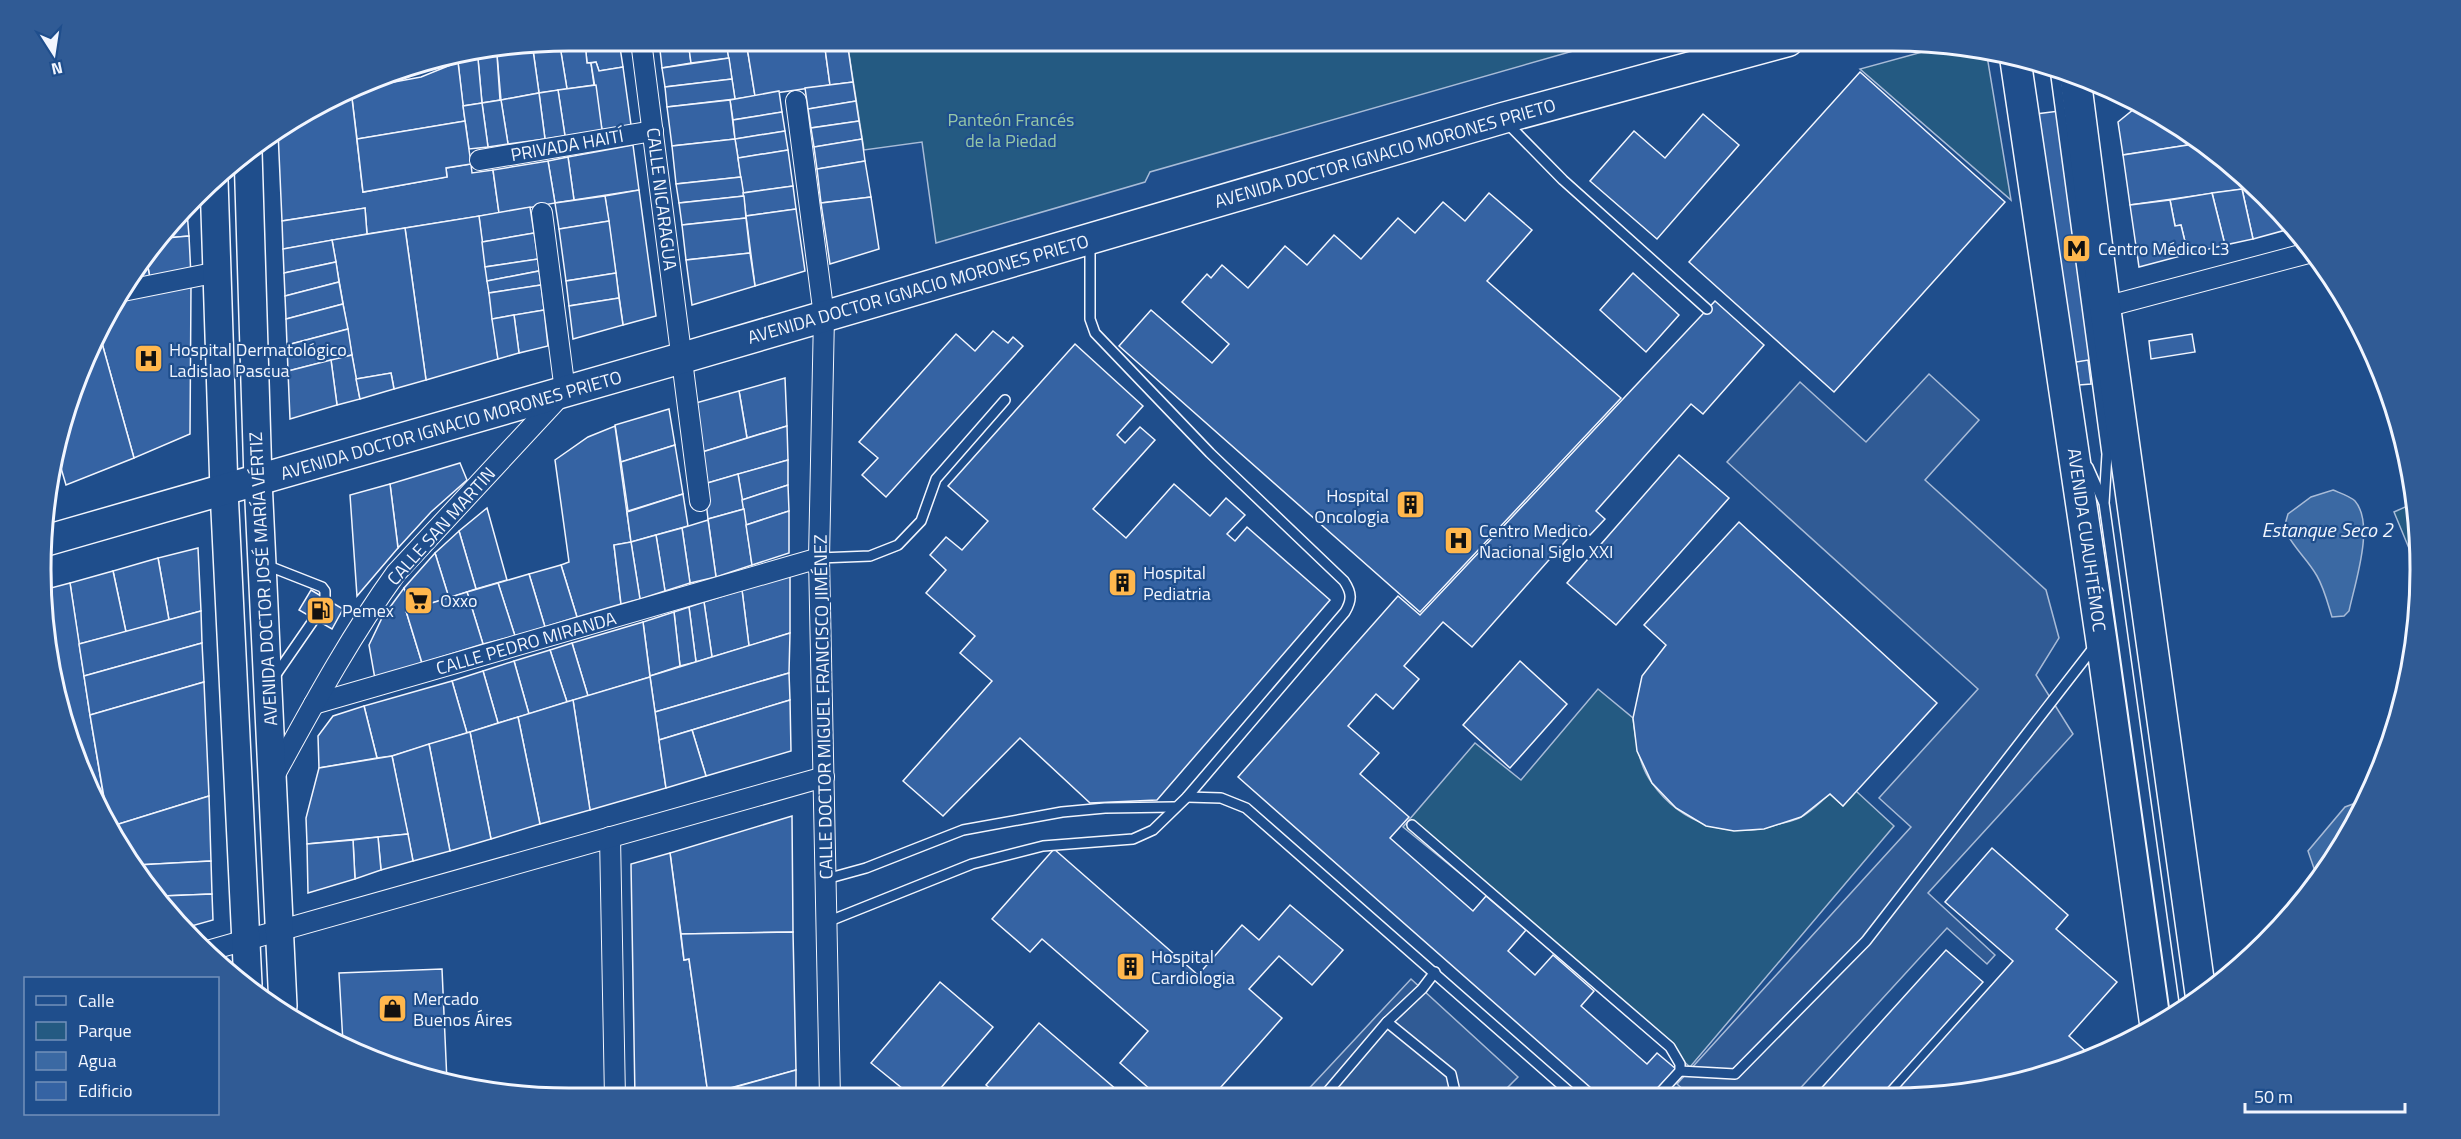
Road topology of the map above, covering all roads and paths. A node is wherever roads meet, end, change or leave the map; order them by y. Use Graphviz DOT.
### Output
graph roads {
  1 [pos="642,51"];
  2 [pos="1748,51"];
  3 [pos="2016,67"];
  4 [pos="2056,78"];
  5 [pos="2076,85"];
  6 [pos="796,101"];
  7 [pos="1503,118"];
  8 [pos="653,131"];
  9 [pos="480,160"];
  10 [pos="248,163"];
  11 [pos="215,192"];
  12 [pos="542,213"];
  13 [pos="1090,238"];
  14 [pos="2303,254"];
  15 [pos="218,272"];
  16 [pos="133,289"];
  17 [pos="2105,307"];
  18 [pos="1707,309"];
  19 [pos="824,316"];
  20 [pos="682,358"];
  21 [pos="565,391"];
  22 [pos="1005,400"];
  23 [pos="2086,460"];
  24 [pos="258,480"];
  25 [pos="224,490"];
  26 [pos="700,501"];
  27 [pos="2104,503"];
  28 [pos="52,539"];
  29 [pos="819,558"];
  30 [pos="262,564"];
  31 [pos="325,598"];
  32 [pos="315,618"];
  33 [pos="2102,638"];
  34 [pos="268,685"];
  35 [pos="314,704"];
  36 [pos="824,777"];
  37 [pos="273,778"];
  38 [pos="1187,797"];
  39 [pos="1174,807"];
  40 [pos="1412,825"];
  41 [pos="610,837"];
  42 [pos="826,879"];
  43 [pos="827,922"];
  44 [pos="280,931"];
  45 [pos="246,939"];
  46 [pos="216,948"];
  47 [pos="1435,972"];
  48 [pos="248,976"];
  49 [pos="2200,987"];
  50 [pos="283,1002"];
  51 [pos="2174,1005"];
  52 [pos="2154,1017"];
  53 [pos="1387,1022"];
  54 [pos="1680,1071"];
  55 [pos="615,1088"];
  56 [pos="830,1088"];
  57 [pos="1331,1088"];
  58 [pos="1454,1088"];
  59 [pos="1565,1088"];
  60 [pos="1664,1088"];
  1 -- 8 [label="street, CALLE NICARAGUA"];
  2 -- 7 [label="main road, AVENIDA DOCTOR IGNACIO MORONES PRIETO"];
  3 -- 33 [label="main road, AVENIDA CUAUHTÉMOC"];
  4 -- 27 [label="lane"];
  5 -- 17 [label="main road"];
  6 -- 19 [label="street, CALLE DOCTOR MIGUEL FRANCISCO JIMÉNEZ"];
  7 -- 13 [label="main road, AVENIDA DOCTOR IGNACIO MORONES PRIETO"];
  7 -- 18 [label="lane"];
  8 -- 9 [label="street, PRIVADA HAITÍ"];
  8 -- 20 [label="street, CALLE NICARAGUA"];
  10 -- 24 [label="main road, AVENIDA DOCTOR JOSÉ MARÍA VÉRTIZ"];
  11 -- 15 [label="main road, AVENIDA DOCTOR JOSÉ MARÍA VÉRTIZ"];
  12 -- 21 [label="street"];
  13 -- 19 [label="main road, AVENIDA DOCTOR IGNACIO MORONES PRIETO"];
  13 -- 38 [label="lane"];
  14 -- 17 [label="street"];
  15 -- 16 [label="street"];
  15 -- 25 [label="main road, AVENIDA DOCTOR JOSÉ MARÍA VÉRTIZ"];
  17 -- 49 [label="main road"];
  19 -- 20 [label="main road, AVENIDA DOCTOR IGNACIO MORONES PRIETO"];
  19 -- 29 [label="street, CALLE DOCTOR MIGUEL FRANCISCO JIMÉNEZ"];
  20 -- 21 [label="main road, AVENIDA DOCTOR IGNACIO MORONES PRIETO"];
  20 -- 26 [label="street, CALLE NICARAGUA"];
  21 -- 24 [label="main road, AVENIDA DOCTOR IGNACIO MORONES PRIETO"];
  21 -- 35 [label="street, CALLE SAN MARTIN"];
  22 -- 29 [label="lane"];
  23 -- 27 [label="lane"];
  24 -- 25 [label="main road, AVENIDA DOCTOR IGNACIO MORONES PRIETO"];
  24 -- 30 [label="main road, AVENIDA DOCTOR JOSÉ MARÍA VÉRTIZ"];
  25 -- 28 [label="main road, AVENIDA DOCTOR IGNACIO MORONES PRIETO"];
  25 -- 45 [label="main road, AVENIDA DOCTOR JOSÉ MARÍA VÉRTIZ"];
  27 -- 51 [label="lane"];
  29 -- 35 [label="street, CALLE PEDRO MIRANDA"];
  29 -- 36 [label="street, CALLE DOCTOR MIGUEL FRANCISCO JIMÉNEZ"];
  30 -- 31 [label="lane"];
  30 -- 34 [label="main road, AVENIDA DOCTOR JOSÉ MARÍA VÉRTIZ"];
  32 -- 34 [label="lane"];
  33 -- 52 [label="main road, AVENIDA CUAUHTÉMOC"];
  33 -- 54 [label="lane"];
  34 -- 37 [label="main road, AVENIDA DOCTOR JOSÉ MARÍA VÉRTIZ"];
  35 -- 37 [label="street"];
  36 -- 41 [label="street"];
  36 -- 42 [label="street, CALLE DOCTOR MIGUEL FRANCISCO JIMÉNEZ"];
  37 -- 44 [label="main road, AVENIDA DOCTOR JOSÉ MARÍA VÉRTIZ"];
  38 -- 39 [label="lane"];
  38 -- 47 [label="lane"];
  39 -- 42 [label="lane"];
  39 -- 43 [label="lane"];
  40 -- 54 [label="lane"];
  41 -- 44 [label="street"];
  41 -- 55 [label="street"];
  42 -- 43 [label="street, CALLE DOCTOR MIGUEL FRANCISCO JIMÉNEZ"];
  43 -- 56 [label="street, CALLE DOCTOR MIGUEL FRANCISCO JIMÉNEZ"];
  44 -- 45 [label="street"];
  44 -- 50 [label="main road, AVENIDA DOCTOR JOSÉ MARÍA VÉRTIZ"];
  45 -- 46 [label="street"];
  45 -- 48 [label="main road, AVENIDA DOCTOR JOSÉ MARÍA VÉRTIZ"];
  47 -- 53 [label="lane"];
  47 -- 59 [label="lane"];
  53 -- 57 [label="lane"];
  53 -- 58 [label="lane"];
  54 -- 60 [label="lane"];
}
